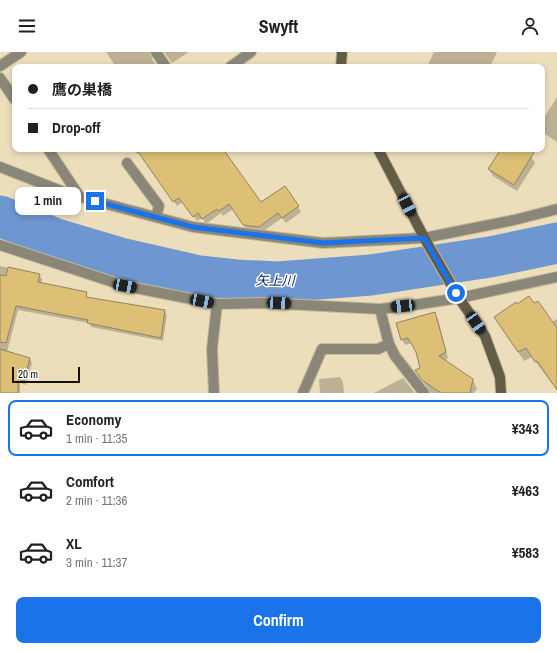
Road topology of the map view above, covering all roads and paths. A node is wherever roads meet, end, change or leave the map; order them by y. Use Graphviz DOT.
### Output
graph roads {
  1 [pos="21,52"];
  2 [pos="156,52"];
  3 [pos="251,52"];
  4 [pos="342,52"];
  5 [pos="164,64"];
  6 [pos="234,64"];
  7 [pos="341,64"];
  8 [pos="0,66"];
  9 [pos="0,78"];
  10 [pos="12,96"];
  11 [pos="50,152"];
  12 [pos="380,152"];
  13 [pos="127,163"];
  14 [pos="0,167"];
  15 [pos="80,197"];
  16 [pos="557,209"];
  17 [pos="156,217"];
  18 [pos="425,240"];
  19 [pos="0,245"];
  20 [pos="557,277"];
  21 [pos="458,295"];
  22 [pos="217,304"];
  23 [pos="380,309"];
  24 [pos="389,344"];
  25 [pos="214,393"];
  26 [pos="303,393"];
  27 [pos="424,393"];
  28 [pos="501,393"];
  1 -- 8 [label="street"];
  2 -- 5 [label="street"];
  3 -- 6 [label="street"];
  4 -- 7 [label="main road"];
  9 -- 10 [label="street"];
  11 -- 15 [label="street"];
  12 -- 18 [label="main road"];
  13 -- 17 [label="street"];
  14 -- 15 [label="street"];
  15 -- 17 [label="street"];
  16 -- 18 [label="street"];
  17 -- 18 [label="street"];
  18 -- 21 [label="main road"];
  19 -- 22 [label="street"];
  20 -- 21 [label="street"];
  21 -- 23 [label="street"];
  21 -- 28 [label="main road"];
  22 -- 23 [label="street"];
  22 -- 25 [label="street"];
  23 -- 24 [label="street"];
  24 -- 26 [label="street"];
  24 -- 27 [label="street"];
}
